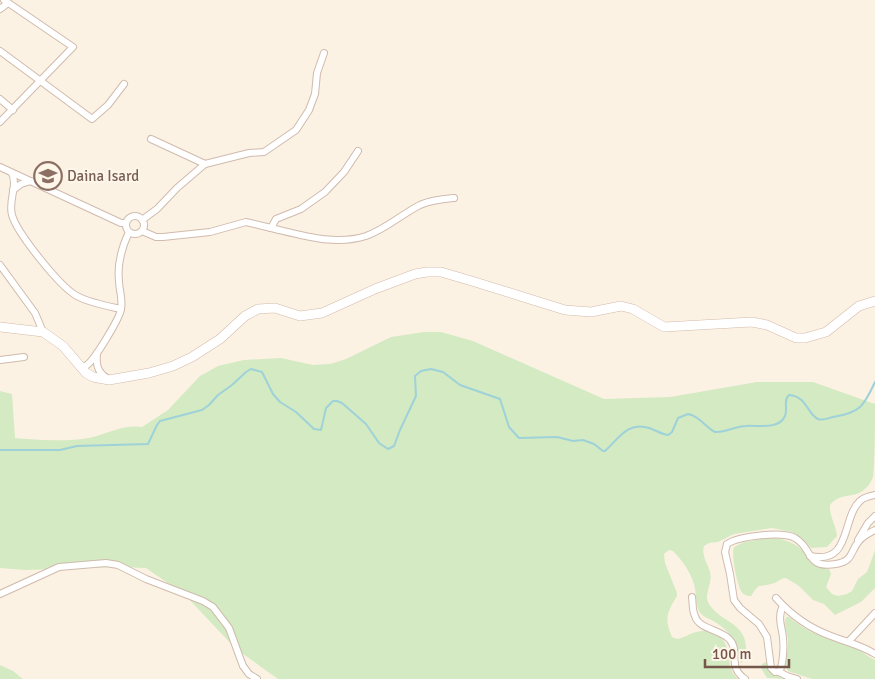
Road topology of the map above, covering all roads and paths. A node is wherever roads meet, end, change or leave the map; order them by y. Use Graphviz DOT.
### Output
graph roads {
  1 [pos="6,1"];
  2 [pos="0,9"];
  3 [pos="0,51"];
  4 [pos="324,53"];
  5 [pos="40,80"];
  6 [pos="124,84"];
  7 [pos="0,99"];
  8 [pos="13,110"];
  9 [pos="0,122"];
  10 [pos="151,139"];
  11 [pos="358,151"];
  12 [pos="205,164"];
  13 [pos="0,167"];
  14 [pos="12,173"];
  15 [pos="31,181"];
  16 [pos="13,190"];
  17 [pos="454,198"];
  18 [pos="142,220"];
  19 [pos="126,223"];
  20 [pos="271,228"];
  21 [pos="142,231"];
  22 [pos="129,232"];
  23 [pos="0,265"];
  24 [pos="875,301"];
  25 [pos="121,309"];
  26 [pos="0,327"];
  27 [pos="43,332"];
  28 [pos="97,352"];
  29 [pos="24,357"];
  30 [pos="0,360"];
  31 [pos="80,367"];
  32 [pos="109,380"];
  33 [pos="875,495"];
  34 [pos="875,516"];
  35 [pos="875,530"];
  36 [pos="857,544"];
  37 [pos="810,556"];
  38 [pos="0,594"];
  39 [pos="692,596"];
  40 [pos="776,598"];
  41 [pos="784,606"];
  42 [pos="875,613"];
  43 [pos="850,641"];
  44 [pos="875,654"];
  45 [pos="778,672"];
  46 [pos="257,679"];
  47 [pos="745,679"];
  48 [pos="797,679"];
  1 -- 2 [label="street"];
  1 -- 5 [label="street"];
  3 -- 5 [label="street"];
  4 -- 12 [label="street"];
  5 -- 6 [label="street"];
  5 -- 8 [label="street"];
  7 -- 8 [label="street"];
  8 -- 9 [label="street"];
  10 -- 12 [label="street"];
  11 -- 20 [label="street"];
  12 -- 18 [label="street"];
  13 -- 14 [label="street"];
  14 -- 15 [label="street"];
  14 -- 16 [label="street"];
  15 -- 16 [label="street"];
  15 -- 19 [label="street"];
  16 -- 25 [label="street"];
  17 -- 20 [label="street"];
  18 -- 19 [label="street"];
  18 -- 21 [label="street"];
  19 -- 22 [label="street"];
  20 -- 21 [label="street"];
  21 -- 22 [label="street"];
  22 -- 25 [label="street"];
  23 -- 27 [label="street"];
  24 -- 32 [label="street"];
  25 -- 28 [label="street"];
  26 -- 27 [label="street"];
  27 -- 31 [label="street"];
  28 -- 31 [label="street"];
  28 -- 32 [label="street"];
  29 -- 30 [label="street"];
  31 -- 32 [label="street"];
  33 -- 37 [label="street"];
  34 -- 36 [label="street"];
  35 -- 36 [label="street"];
  36 -- 37 [label="street"];
  37 -- 45 [label="street"];
  38 -- 46 [label="street"];
  39 -- 47 [label="street"];
  40 -- 41 [label="street"];
  41 -- 43 [label="street"];
  41 -- 45 [label="street"];
  42 -- 43 [label="street"];
  43 -- 44 [label="street"];
  45 -- 48 [label="street"];
}
